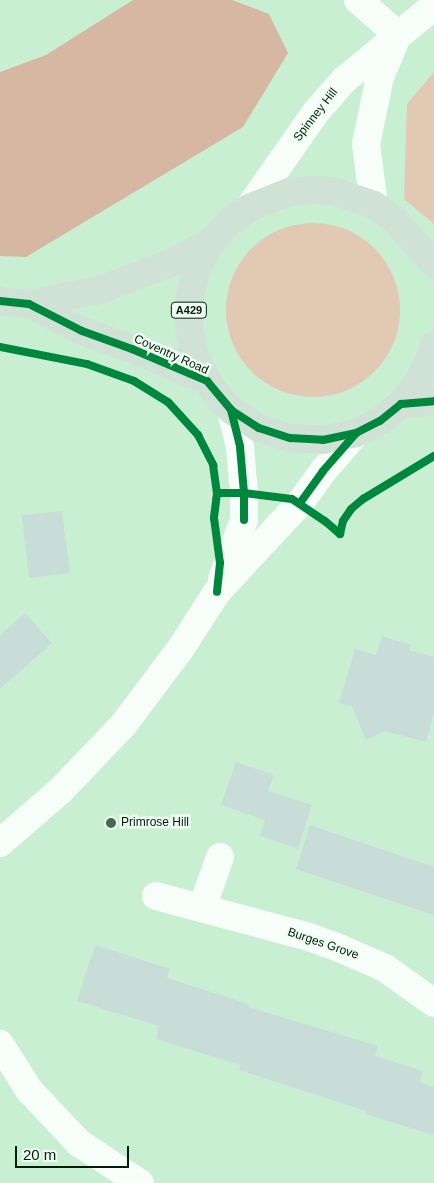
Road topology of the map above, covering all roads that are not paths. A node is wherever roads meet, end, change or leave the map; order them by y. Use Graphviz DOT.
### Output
graph roads {
  1 [pos="358,0"];
  2 [pos="434,6"];
  3 [pos="398,35"];
  4 [pos="374,205"];
  5 [pos="249,208"];
  6 [pos="213,240"];
  7 [pos="426,255"];
  8 [pos="434,287"];
  9 [pos="0,301"];
  10 [pos="29,304"];
  11 [pos="434,345"];
  12 [pos="207,381"];
  13 [pos="434,401"];
  14 [pos="401,404"];
  15 [pos="231,410"];
  16 [pos="356,433"];
  17 [pos="217,592"];
  18 [pos="0,843"];
  19 [pos="220,857"];
  20 [pos="156,896"];
  21 [pos="202,908"];
  22 [pos="434,1002"];
  23 [pos="0,1044"];
  24 [pos="140,1183"];
  1 -- 3 [label="street"];
  2 -- 3 [label="street, Spinney Hill"];
  3 -- 4 [label="street, Spinney Hill"];
  3 -- 5 [label="street, Spinney Hill"];
  4 -- 5 [label="main road, Coventry Road / A429"];
  4 -- 7 [label="main road, Coventry Road / A429"];
  5 -- 6 [label="main road, Coventry Road / A429"];
  6 -- 10 [label="main road, Coventry Road"];
  6 -- 12 [label="main road, Coventry Road / A429"];
  7 -- 8 [label="main road, Coventry Road / A429"];
  9 -- 10 [label="main road, Coventry Road"];
  10 -- 12 [label="main road, Coventry Road"];
  11 -- 14 [label="main road, Coventry Road / A429"];
  12 -- 15 [label="main road, Coventry Road / A429"];
  13 -- 14 [label="main road"];
  14 -- 16 [label="main road, Coventry Road / A429"];
  15 -- 16 [label="main road, Coventry Road / A429"];
  15 -- 17 [label="street"];
  16 -- 17 [label="street"];
  17 -- 18 [label="street"];
  19 -- 21 [label="street"];
  20 -- 21 [label="street, Burges Grove"];
  21 -- 22 [label="street, Burges Grove"];
  23 -- 24 [label="street"];
}
